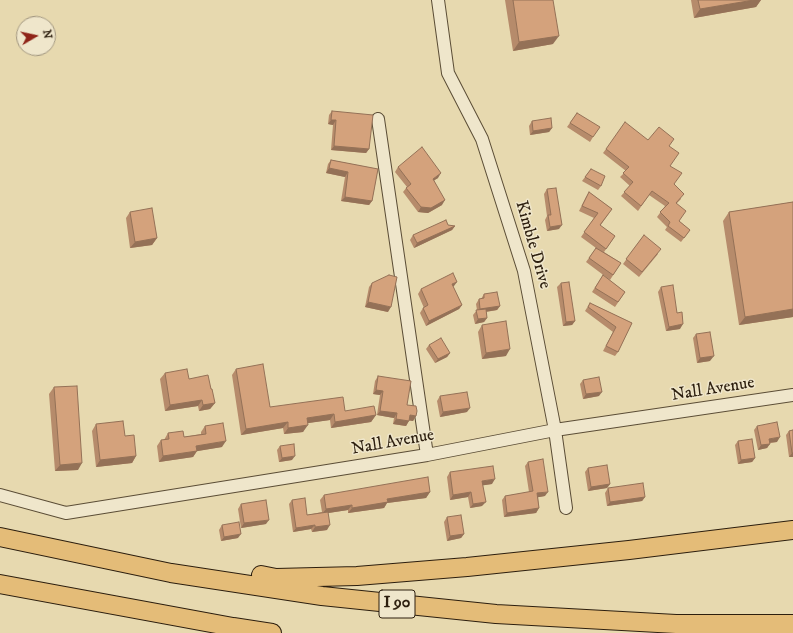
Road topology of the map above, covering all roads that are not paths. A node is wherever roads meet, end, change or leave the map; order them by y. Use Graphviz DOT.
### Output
graph roads {
  1 [pos="438,0"];
  2 [pos="378,119"];
  3 [pos="793,395"];
  4 [pos="555,430"];
  5 [pos="427,455"];
  6 [pos="0,495"];
  7 [pos="566,508"];
  8 [pos="793,530"];
  9 [pos="3,537"];
  10 [pos="0,584"];
  11 [pos="793,624"];
  12 [pos="239,630"];
  13 [pos="272,633"];
  1 -- 4 [label="street, Kimble Drive"];
  2 -- 5 [label="street"];
  3 -- 4 [label="street, Nall Avenue"];
  4 -- 5 [label="street, Nall Avenue"];
  4 -- 7 [label="street, Kimble Drive"];
  5 -- 6 [label="street, Nall Avenue"];
  8 -- 9 [label="highway"];
  9 -- 11 [label="highway, I 90"];
  10 -- 12 [label="highway"];
  12 -- 13 [label="highway"];
}
